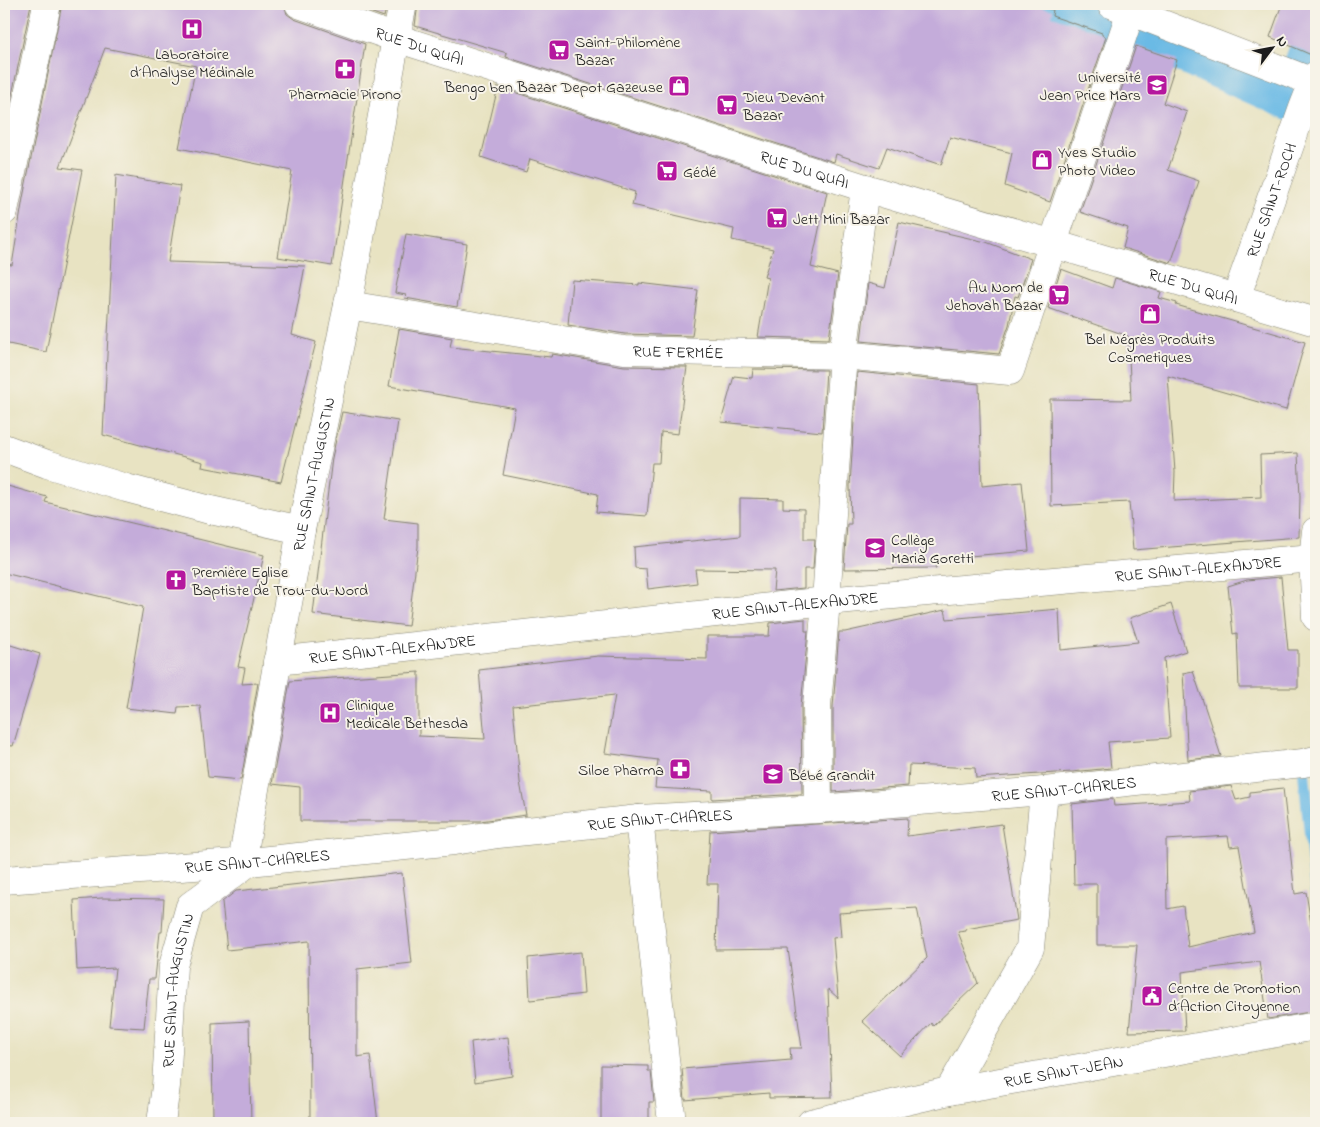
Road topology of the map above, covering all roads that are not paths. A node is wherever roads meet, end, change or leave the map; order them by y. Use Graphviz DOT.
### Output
graph roads {
  1 [pos="47,4"];
  2 [pos="299,4"];
  3 [pos="403,4"];
  4 [pos="1121,7"];
  5 [pos="396,38"];
  6 [pos="1315,79"];
  7 [pos="865,188"];
  8 [pos="4,211"];
  9 [pos="1053,244"];
  10 [pos="1236,298"];
  11 [pos="348,305"];
  12 [pos="1316,322"];
  13 [pos="843,355"];
  14 [pos="4,448"];
  15 [pos="301,530"];
  16 [pos="1316,531"];
  17 [pos="1313,558"];
  18 [pos="826,601"];
  19 [pos="1316,617"];
  20 [pos="277,661"];
  21 [pos="1316,760"];
  22 [pos="1044,790"];
  23 [pos="818,809"];
  24 [pos="640,819"];
  25 [pos="249,862"];
  26 [pos="4,880"];
  27 [pos="1316,1026"];
  28 [pos="949,1091"];
  29 [pos="161,1123"];
  30 [pos="672,1123"];
  31 [pos="812,1123"];
  1 -- 8 [label="street"];
  2 -- 5 [label="street, RUE DU QUAI"];
  3 -- 5 [label="street, RUE SAINT-AUGUSTIN"];
  4 -- 6 [label="street"];
  4 -- 9 [label="street"];
  5 -- 7 [label="street, RUE DU QUAI"];
  5 -- 11 [label="street, RUE SAINT-AUGUSTIN"];
  6 -- 10 [label="street, RUE SAINT-ROCH"];
  7 -- 9 [label="street, RUE DU QUAI"];
  7 -- 13 [label="street"];
  9 -- 10 [label="street, RUE DU QUAI"];
  9 -- 13 [label="street, RUE FERMÉE"];
  10 -- 12 [label="street, RUE DU QUAI"];
  11 -- 13 [label="street, RUE FERMÉE"];
  11 -- 15 [label="street, RUE SAINT-AUGUSTIN"];
  13 -- 18 [label="street"];
  14 -- 15 [label="street"];
  15 -- 20 [label="street, RUE SAINT-AUGUSTIN"];
  16 -- 17 [label="street"];
  17 -- 18 [label="street, RUE SAINT-ALEXANDRE"];
  17 -- 19 [label="street"];
  18 -- 20 [label="street, RUE SAINT-ALEXANDRE"];
  18 -- 23 [label="street"];
  20 -- 25 [label="street, RUE SAINT-AUGUSTIN"];
  21 -- 22 [label="street, RUE SAINT-CHARLES"];
  22 -- 23 [label="street, RUE SAINT-CHARLES"];
  22 -- 28 [label="street"];
  23 -- 24 [label="street, RUE SAINT-CHARLES"];
  24 -- 25 [label="street, RUE SAINT-CHARLES"];
  24 -- 30 [label="street"];
  25 -- 26 [label="street, RUE SAINT-CHARLES"];
  25 -- 29 [label="street, RUE SAINT-AUGUSTIN"];
  27 -- 28 [label="street, RUE SAINT-JEAN"];
  28 -- 31 [label="street, RUE SAINT-JEAN"];
}
